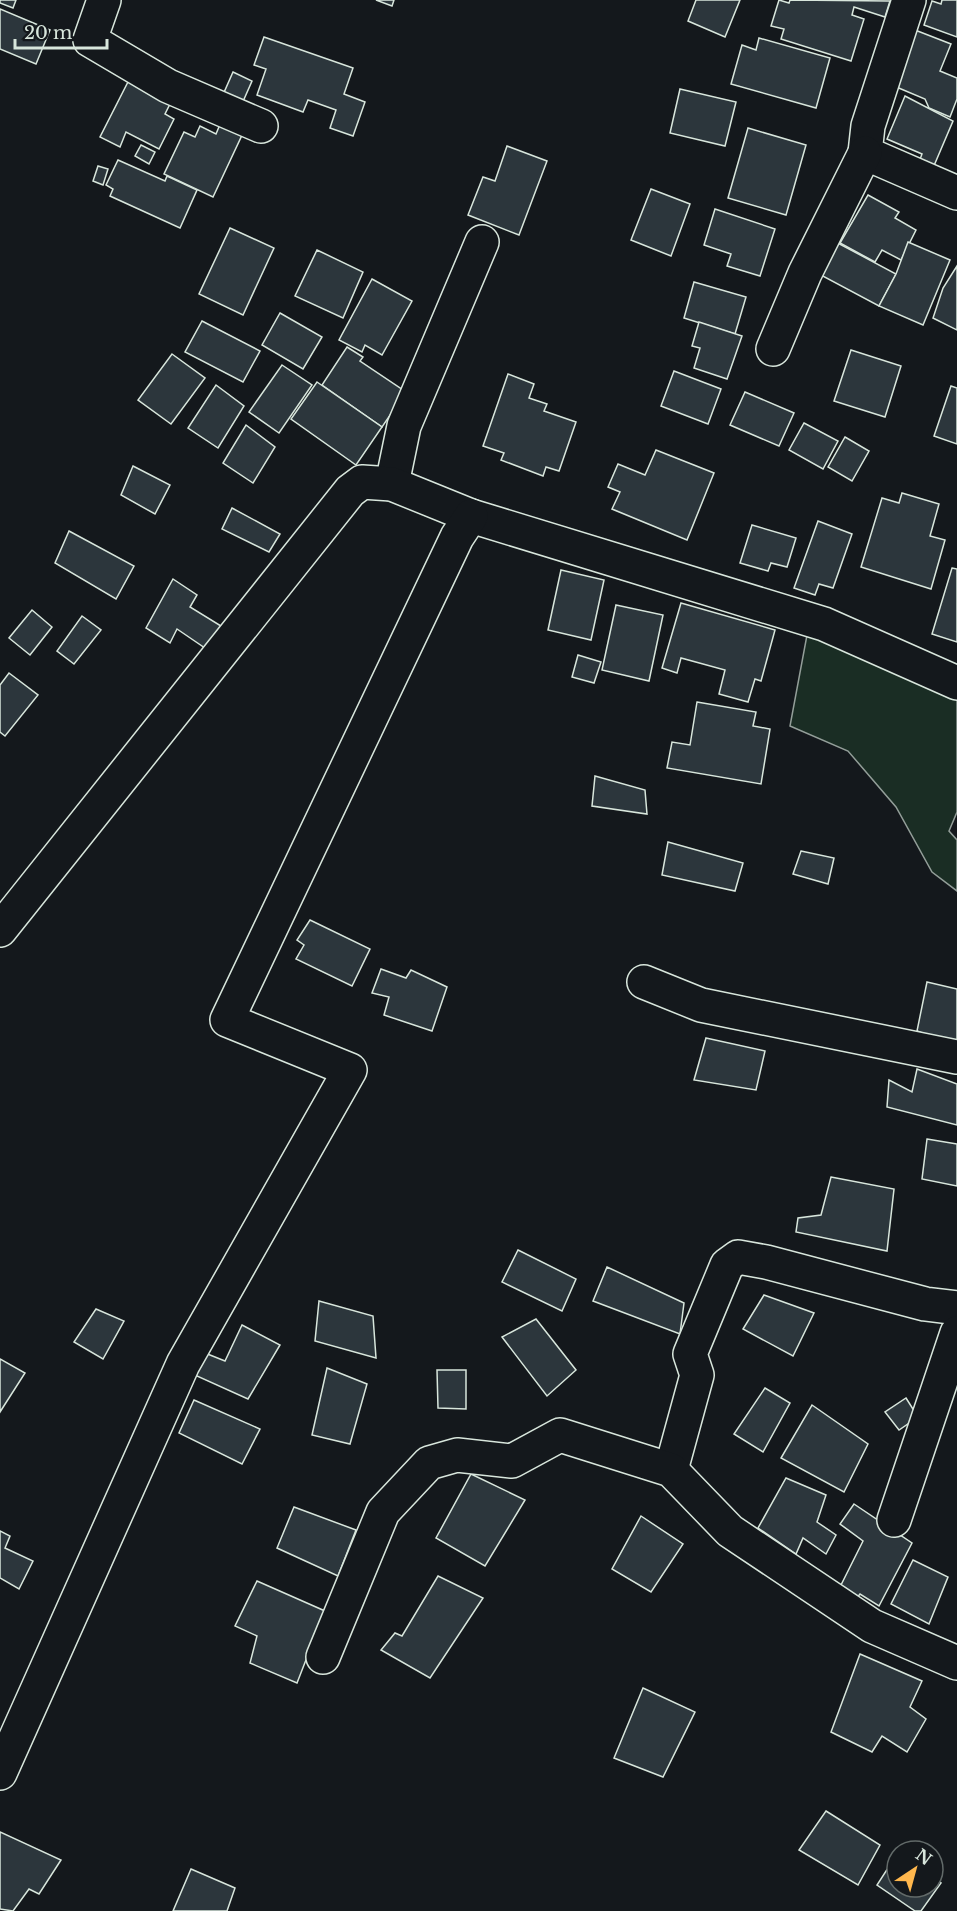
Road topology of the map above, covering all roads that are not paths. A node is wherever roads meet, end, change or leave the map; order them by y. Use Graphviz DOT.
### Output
graph roads {
  1 [pos="104,0"];
  2 [pos="909,0"];
  3 [pos="261,126"];
  4 [pos="865,153"];
  5 [pos="957,193"];
  6 [pos="482,242"];
  7 [pos="773,349"];
  8 [pos="392,484"];
  9 [pos="471,516"];
  10 [pos="957,683"];
  11 [pos="0,930"];
  12 [pos="644,982"];
  13 [pos="957,1057"];
  14 [pos="957,1308"];
  15 [pos="957,1333"];
  16 [pos="671,1470"];
  17 [pos="894,1520"];
  18 [pos="323,1657"];
  19 [pos="957,1663"];
  20 [pos="0,1773"];
  1 -- 3 [label="street"];
  2 -- 4 [label="street"];
  4 -- 5 [label="street"];
  4 -- 7 [label="street"];
  6 -- 8 [label="street"];
  8 -- 9 [label="street"];
  8 -- 11 [label="street"];
  9 -- 10 [label="street"];
  9 -- 20 [label="street"];
  12 -- 13 [label="street"];
  14 -- 16 [label="street"];
  15 -- 17 [label="street"];
  16 -- 18 [label="street"];
  16 -- 19 [label="street"];
}
